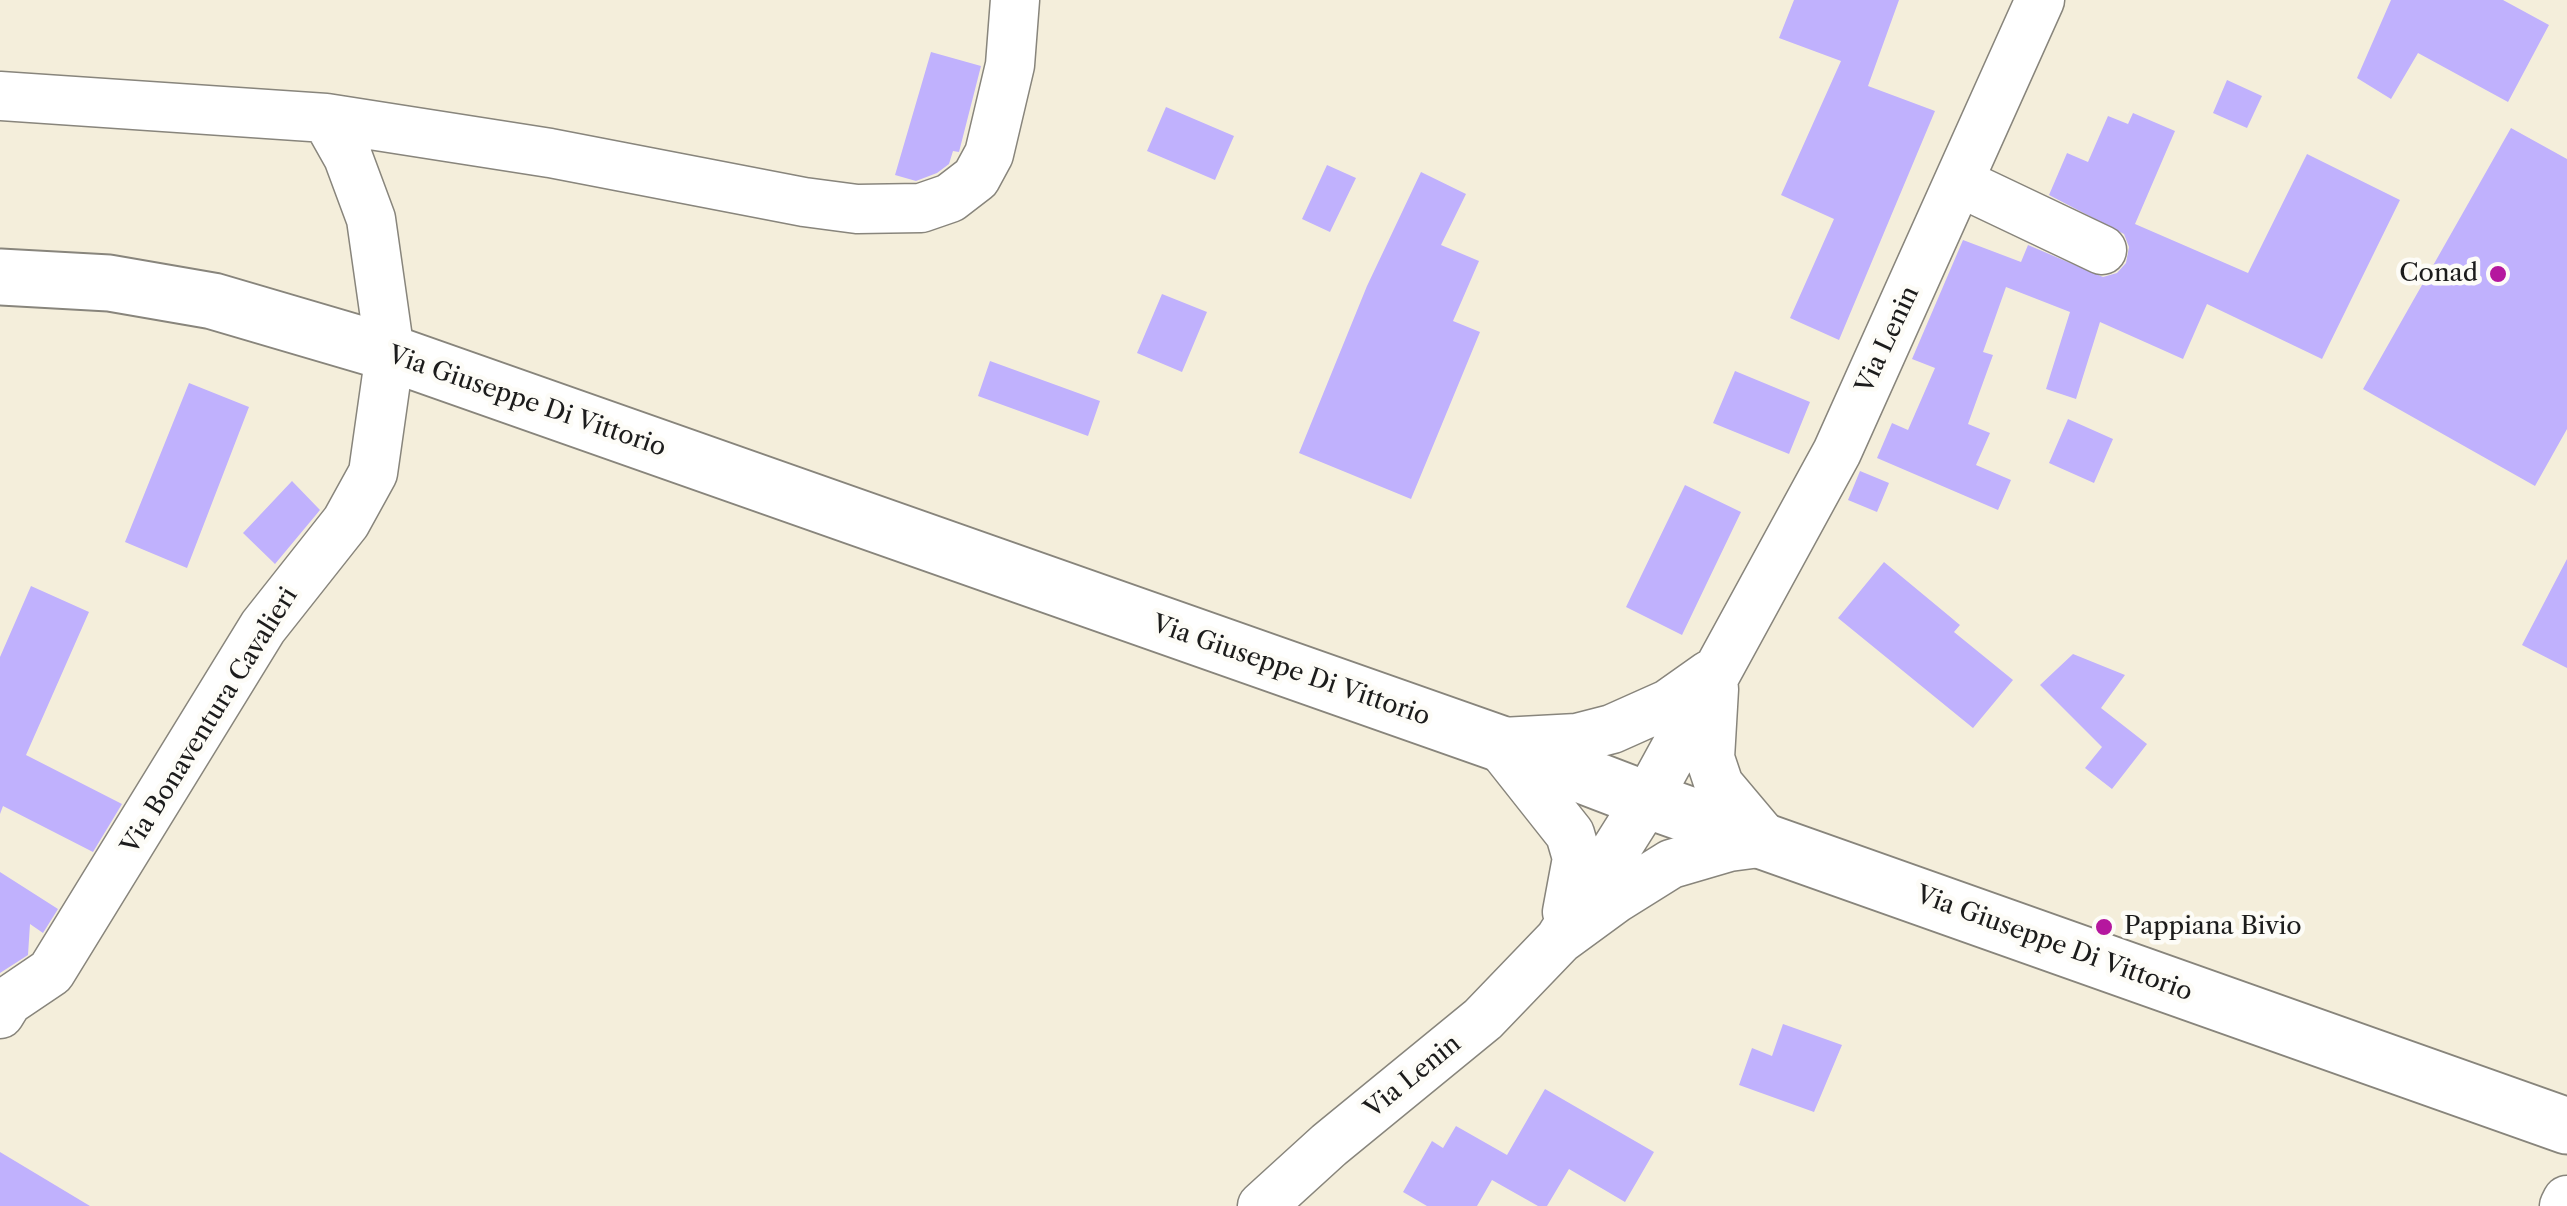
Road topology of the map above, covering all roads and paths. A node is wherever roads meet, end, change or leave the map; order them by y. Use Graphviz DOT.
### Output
graph roads {
  1 [pos="1015,0"];
  2 [pos="2040,0"];
  3 [pos="0,96"];
  4 [pos="326,118"];
  5 [pos="1961,183"];
  6 [pos="2102,250"];
  7 [pos="0,277"];
  8 [pos="390,354"];
  9 [pos="1716,670"];
  10 [pos="1498,743"];
  11 [pos="1646,800"];
  12 [pos="1767,842"];
  13 [pos="1559,940"];
  14 [pos="3,1004"];
  15 [pos="2567,1126"];
  16 [pos="1262,1206"];
  1 -- 4 [label="street"];
  2 -- 5 [label="street, Via Lenin"];
  3 -- 4 [label="street"];
  4 -- 8 [label="street, Via Bonaventura Cavalieri"];
  5 -- 6 [label="street"];
  5 -- 9 [label="street, Via Lenin"];
  7 -- 8 [label="main road, Via Giuseppe Di Vittorio"];
  8 -- 10 [label="main road, Via Giuseppe Di Vittorio"];
  8 -- 14 [label="street, Via Bonaventura Cavalieri"];
  9 -- 10 [label="street, Via Lenin"];
  9 -- 11 [label="street, Via Lenin"];
  9 -- 12 [label="street, Via Lenin"];
  10 -- 11 [label="main road, Via Giuseppe Di Vittorio"];
  10 -- 13 [label="street, Via Lenin"];
  11 -- 12 [label="main road, Via Giuseppe Di Vittorio"];
  11 -- 13 [label="street, Via Lenin"];
  12 -- 13 [label="street, Via Lenin"];
  12 -- 15 [label="main road, Via Giuseppe Di Vittorio"];
  13 -- 16 [label="street, Via Lenin"];
}
